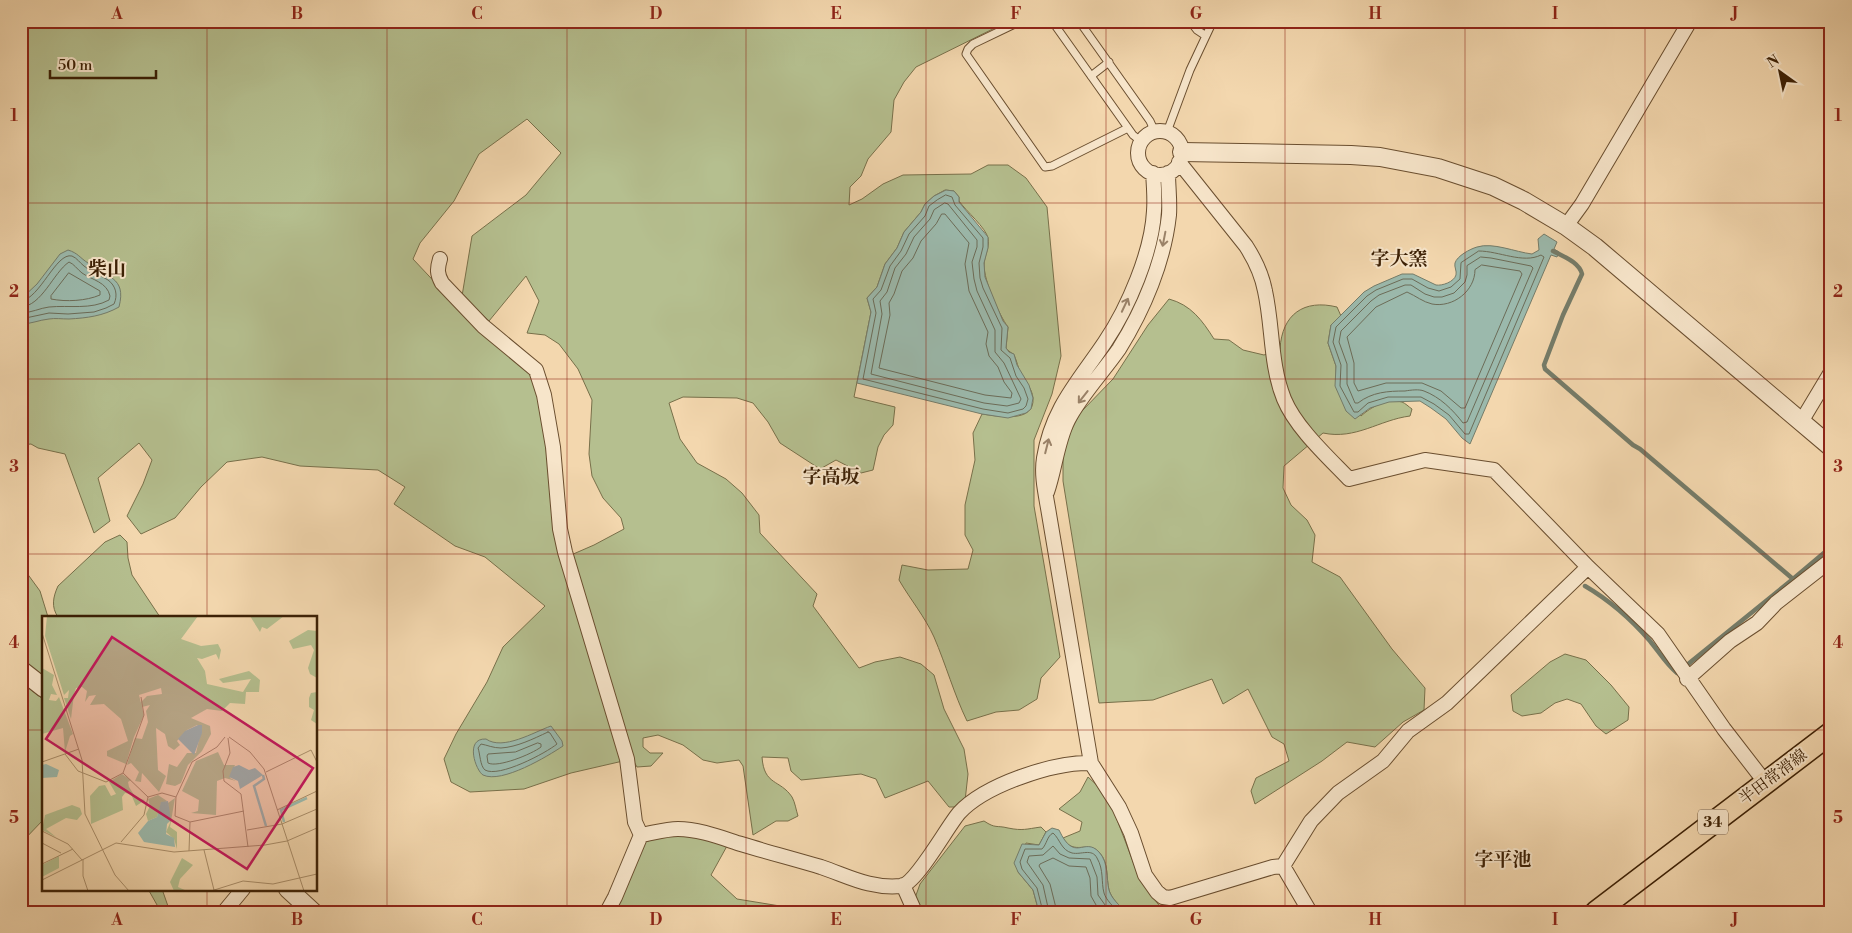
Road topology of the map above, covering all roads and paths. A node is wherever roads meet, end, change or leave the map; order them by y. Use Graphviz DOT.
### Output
graph roads {
  1 [pos="1021,21"];
  2 [pos="1052,21"];
  3 [pos="1079,21"];
  4 [pos="1190,21"];
  5 [pos="1213,21"];
  6 [pos="1690,21"];
  7 [pos="1206,36"];
  8 [pos="1108,62"];
  9 [pos="1091,76"];
  10 [pos="1128,128"];
  11 [pos="1161,132"];
  12 [pos="1142,142"];
  13 [pos="1180,157"];
  14 [pos="1153,173"];
  15 [pos="1168,173"];
  16 [pos="1154,212"];
  17 [pos="1169,214"];
  18 [pos="1566,226"];
  19 [pos="440,259"];
  20 [pos="1113,328"];
  21 [pos="1126,336"];
  22 [pos="1831,372"];
  23 [pos="1084,373"];
  24 [pos="1096,382"];
  25 [pos="1801,422"];
  26 [pos="1831,447"];
  27 [pos="1046,494"];
  28 [pos="1831,560"];
  29 [pos="1588,567"];
  30 [pos="21,670"];
  31 [pos="1687,679"];
  32 [pos="42,686"];
  33 [pos="1831,733"];
  34 [pos="1091,763"];
  35 [pos="1765,782"];
  36 [pos="641,836"];
  37 [pos="1283,866"];
  38 [pos="903,886"];
  39 [pos="241,890"];
  40 [pos="289,890"];
  41 [pos="224,912"];
  42 [pos="313,912"];
  43 [pos="607,912"];
  44 [pos="915,912"];
  45 [pos="1310,912"];
  46 [pos="1596,912"];
  1 -- 10 [label="lane"];
  2 -- 9 [label="lane"];
  3 -- 8 [label="lane"];
  4 -- 7 [label="lane"];
  5 -- 7 [label="lane"];
  6 -- 18 [label="street"];
  7 -- 11 [label="lane"];
  8 -- 9 [label="lane"];
  8 -- 11 [label="lane"];
  9 -- 10 [label="lane"];
  10 -- 12 [label="lane"];
  11 -- 12 [label="street"];
  11 -- 13 [label="street"];
  12 -- 14 [label="street"];
  13 -- 15 [label="street"];
  13 -- 18 [label="street"];
  13 -- 29 [label="street"];
  14 -- 15 [label="street"];
  14 -- 16 [label="street"];
  15 -- 17 [label="street"];
  16 -- 17 [label="street"];
  20 -- 16 [label="street, one-way"];
  17 -- 21 [label="street, one-way"];
  18 -- 25 [label="street"];
  19 -- 36 [label="street"];
  20 -- 21 [label="street"];
  20 -- 23 [label="street"];
  21 -- 24 [label="street"];
  22 -- 25 [label="street"];
  23 -- 24 [label="street"];
  27 -- 23 [label="street, one-way"];
  24 -- 27 [label="street, one-way"];
  25 -- 26 [label="street"];
  27 -- 34 [label="street"];
  28 -- 31 [label="street"];
  29 -- 31 [label="street"];
  29 -- 37 [label="street"];
  30 -- 32 [label="street"];
  31 -- 35 [label="street"];
  33 -- 35 [label="main road, 半田常滑線 / 34"];
  34 -- 37 [label="street"];
  34 -- 38 [label="street"];
  35 -- 46 [label="main road, 半田常滑線 / 34"];
  36 -- 38 [label="street"];
  36 -- 43 [label="street"];
  37 -- 45 [label="street"];
  38 -- 44 [label="street"];
  39 -- 41 [label="street"];
  40 -- 42 [label="street"];
}
